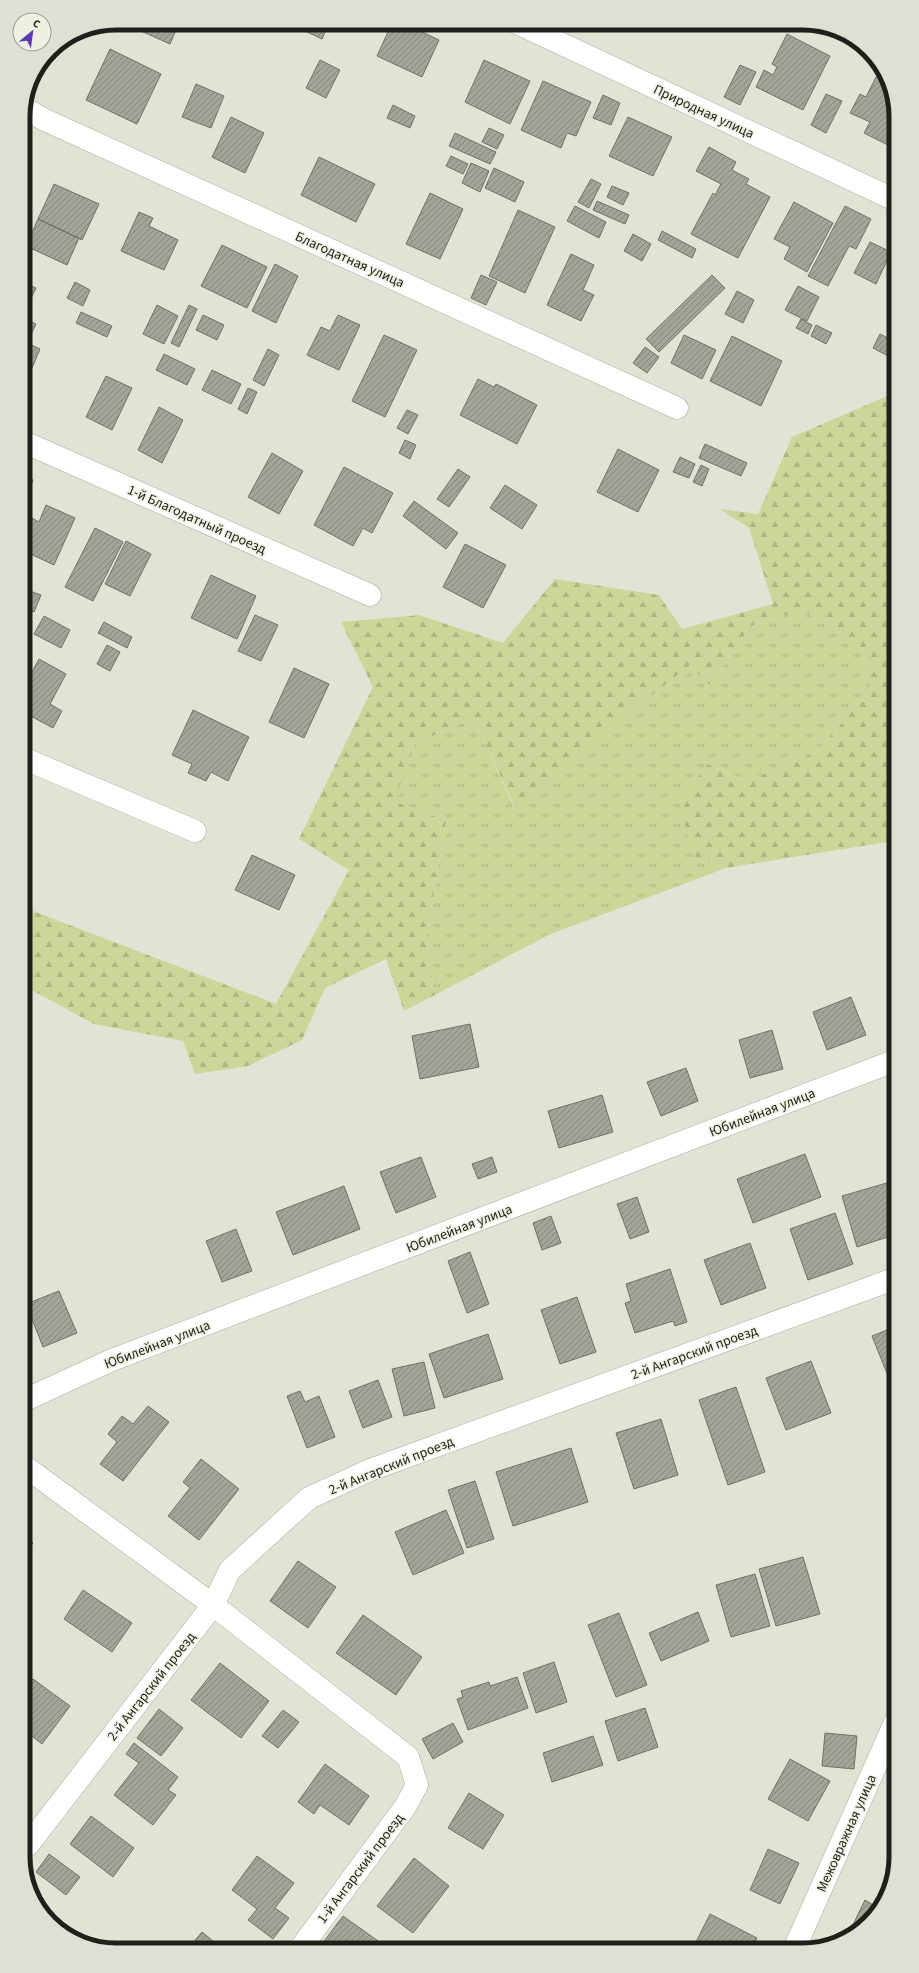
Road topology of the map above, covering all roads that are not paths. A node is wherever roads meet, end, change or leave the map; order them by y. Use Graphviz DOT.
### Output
graph roads {
  1 [pos="532,30"];
  2 [pos="30,111"];
  3 [pos="889,197"];
  4 [pos="677,408"];
  5 [pos="30,445"];
  6 [pos="370,595"];
  7 [pos="30,761"];
  8 [pos="195,831"];
  9 [pos="889,1063"];
  10 [pos="889,1281"];
  11 [pos="30,1398"];
  12 [pos="30,1470"];
  13 [pos="213,1605"];
  14 [pos="889,1736"];
  15 [pos="30,1842"];
  16 [pos="304,1943"];
  17 [pos="797,1943"];
  1 -- 3 [label="street, Природная улица"];
  2 -- 4 [label="street, Благодатная улица"];
  5 -- 6 [label="street, 1-й Благодатный проезд"];
  7 -- 8 [label="street"];
  9 -- 11 [label="street, Юбилейная улица"];
  10 -- 13 [label="street, 2-й Ангарский проезд"];
  12 -- 13 [label="street"];
  13 -- 15 [label="street, 2-й Ангарский проезд"];
  13 -- 16 [label="street, 1-й Ангарский проезд"];
  14 -- 17 [label="street, Межовражная улица"];
}
